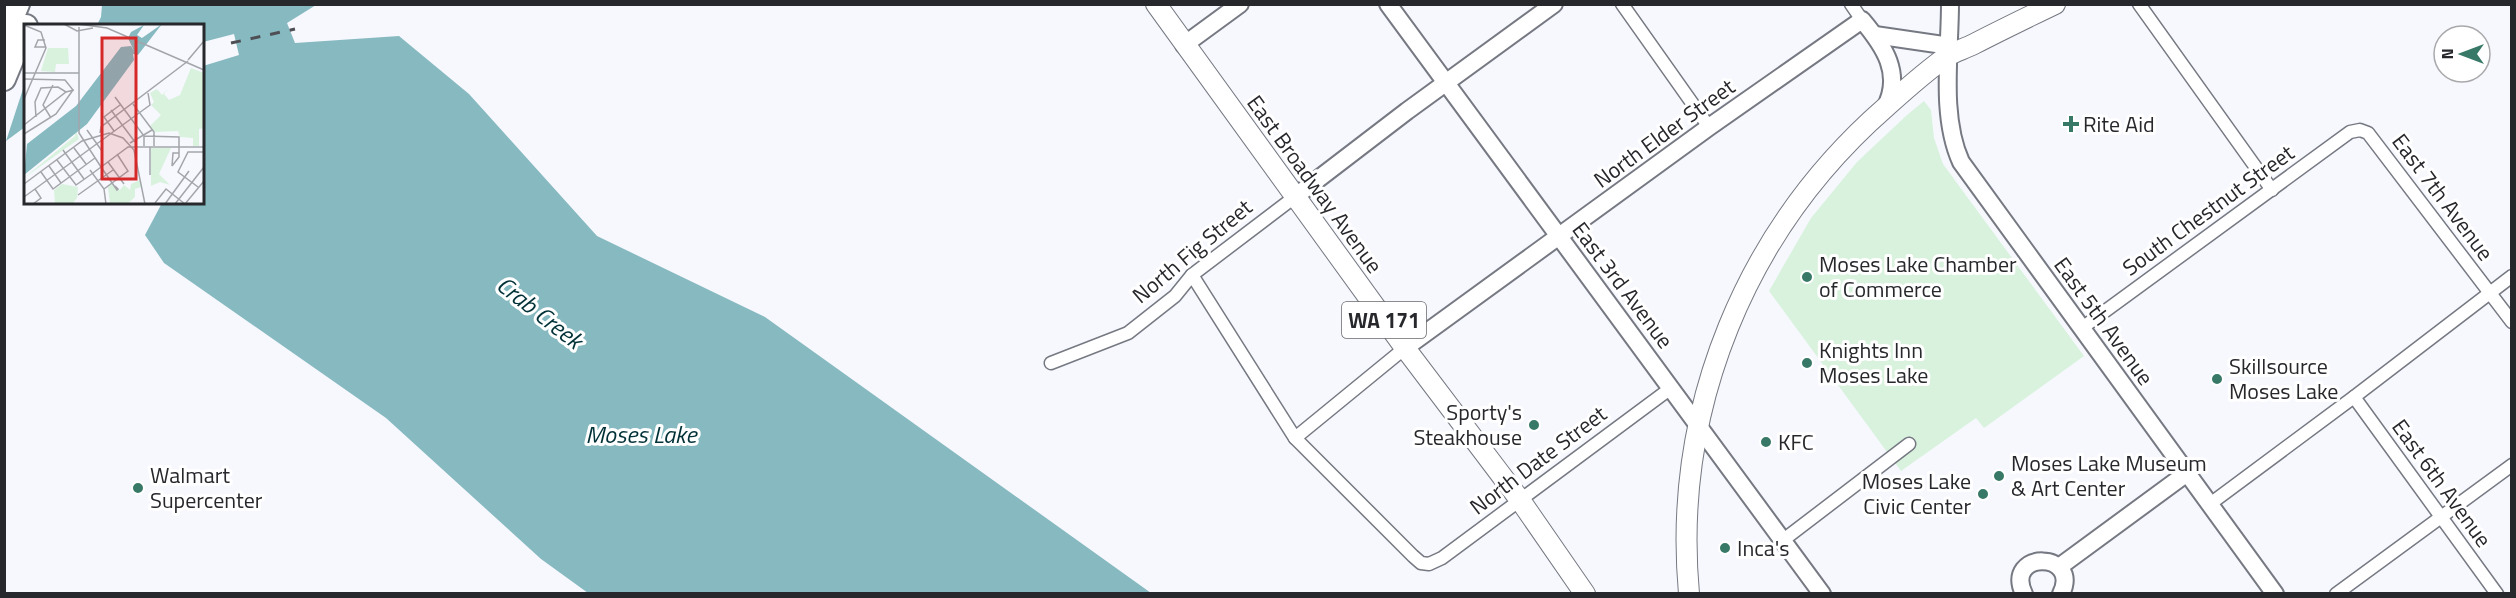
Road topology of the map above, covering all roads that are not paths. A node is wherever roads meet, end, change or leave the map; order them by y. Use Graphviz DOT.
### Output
graph roads {
  1 [pos="18,4"];
  2 [pos="34,4"];
  3 [pos="1156,4"];
  4 [pos="1240,4"];
  5 [pos="1388,4"];
  6 [pos="1554,4"];
  7 [pos="1622,4"];
  8 [pos="1851,4"];
  9 [pos="1950,4"];
  10 [pos="2055,4"];
  11 [pos="2139,4"];
  12 [pos="1862,20"];
  13 [pos="27,24"];
  14 [pos="24,31"];
  15 [pos="1875,35"];
  16 [pos="4,37"];
  17 [pos="1184,45"];
  18 [pos="1950,51"];
  19 [pos="4,78"];
  20 [pos="1446,83"];
  21 [pos="1885,108"];
  22 [pos="1709,127"];
  23 [pos="2360,130"];
  24 [pos="2272,190"];
  25 [pos="1296,196"];
  26 [pos="1558,237"];
  27 [pos="1192,275"];
  28 [pos="2511,276"];
  29 [pos="2490,294"];
  30 [pos="2511,322"];
  31 [pos="2082,328"];
  32 [pos="1405,348"];
  33 [pos="1051,363"];
  34 [pos="1671,388"];
  35 [pos="2354,398"];
  36 [pos="1699,427"];
  37 [pos="1295,438"];
  38 [pos="1909,444"];
  39 [pos="2511,465"];
  40 [pos="2187,472"];
  41 [pos="1520,500"];
  42 [pos="2210,504"];
  43 [pos="2441,517"];
  44 [pos="1782,541"];
  45 [pos="2059,567"];
  46 [pos="1585,594"];
  47 [pos="1689,594"];
  48 [pos="1822,594"];
  49 [pos="2024,594"];
  50 [pos="2061,594"];
  51 [pos="2275,594"];
  52 [pos="2336,594"];
  53 [pos="2497,594"];
  1 -- 16 [label="highway"];
  2 -- 13 [label="highway"];
  3 -- 17 [label="main road, East Broadway Avenue / WA 171"];
  4 -- 17 [label="main road"];
  5 -- 20 [label="main road, East 3rd Avenue"];
  6 -- 20 [label="main road, North Fig Street"];
  7 -- 22 [label="street"];
  8 -- 12 [label="street"];
  9 -- 18 [label="main road, East 5th Avenue"];
  10 -- 18 [label="main road"];
  11 -- 24 [label="street"];
  12 -- 15 [label="main road"];
  12 -- 22 [label="main road, North Elder Street"];
  14 -- 19 [label="highway"];
  15 -- 18 [label="main road"];
  15 -- 21 [label="main road"];
  17 -- 25 [label="main road, East Broadway Avenue / WA 171"];
  18 -- 21 [label="main road"];
  18 -- 31 [label="main road, East 5th Avenue"];
  20 -- 25 [label="main road, North Fig Street"];
  20 -- 26 [label="main road, East 3rd Avenue"];
  21 -- 36 [label="main road"];
  22 -- 26 [label="main road, North Elder Street"];
  23 -- 24 [label="street, South Chestnut Street"];
  23 -- 29 [label="street, East 7th Avenue"];
  24 -- 31 [label="street, South Chestnut Street"];
  25 -- 27 [label="street, North Fig Street"];
  25 -- 32 [label="main road, East Broadway Avenue / WA 171"];
  26 -- 32 [label="main road, North Elder Street"];
  26 -- 34 [label="main road, East 3rd Avenue"];
  27 -- 33 [label="street, North Fig Street"];
  27 -- 37 [label="street"];
  28 -- 29 [label="street"];
  29 -- 30 [label="street, East 7th Avenue"];
  29 -- 35 [label="street"];
  31 -- 40 [label="main road, East 5th Avenue"];
  32 -- 37 [label="street, North Elder Street"];
  32 -- 41 [label="main road, East Broadway Avenue / WA 171"];
  34 -- 36 [label="main road, East 3rd Avenue"];
  34 -- 41 [label="street, North Date Street"];
  35 -- 42 [label="street"];
  35 -- 43 [label="street, East 6th Avenue"];
  36 -- 44 [label="main road, East 3rd Avenue"];
  36 -- 47 [label="main road"];
  37 -- 41 [label="street, North Date Street"];
  38 -- 44 [label="street"];
  39 -- 43 [label="street"];
  40 -- 42 [label="main road, East 5th Avenue"];
  40 -- 45 [label="main road"];
  41 -- 46 [label="main road, East Broadway Avenue / WA 171"];
  42 -- 51 [label="main road, East 5th Avenue"];
  43 -- 52 [label="street"];
  43 -- 53 [label="street, East 6th Avenue"];
  44 -- 48 [label="main road, East 3rd Avenue"];
  45 -- 49 [label="main road"];
  45 -- 50 [label="main road"];
}
